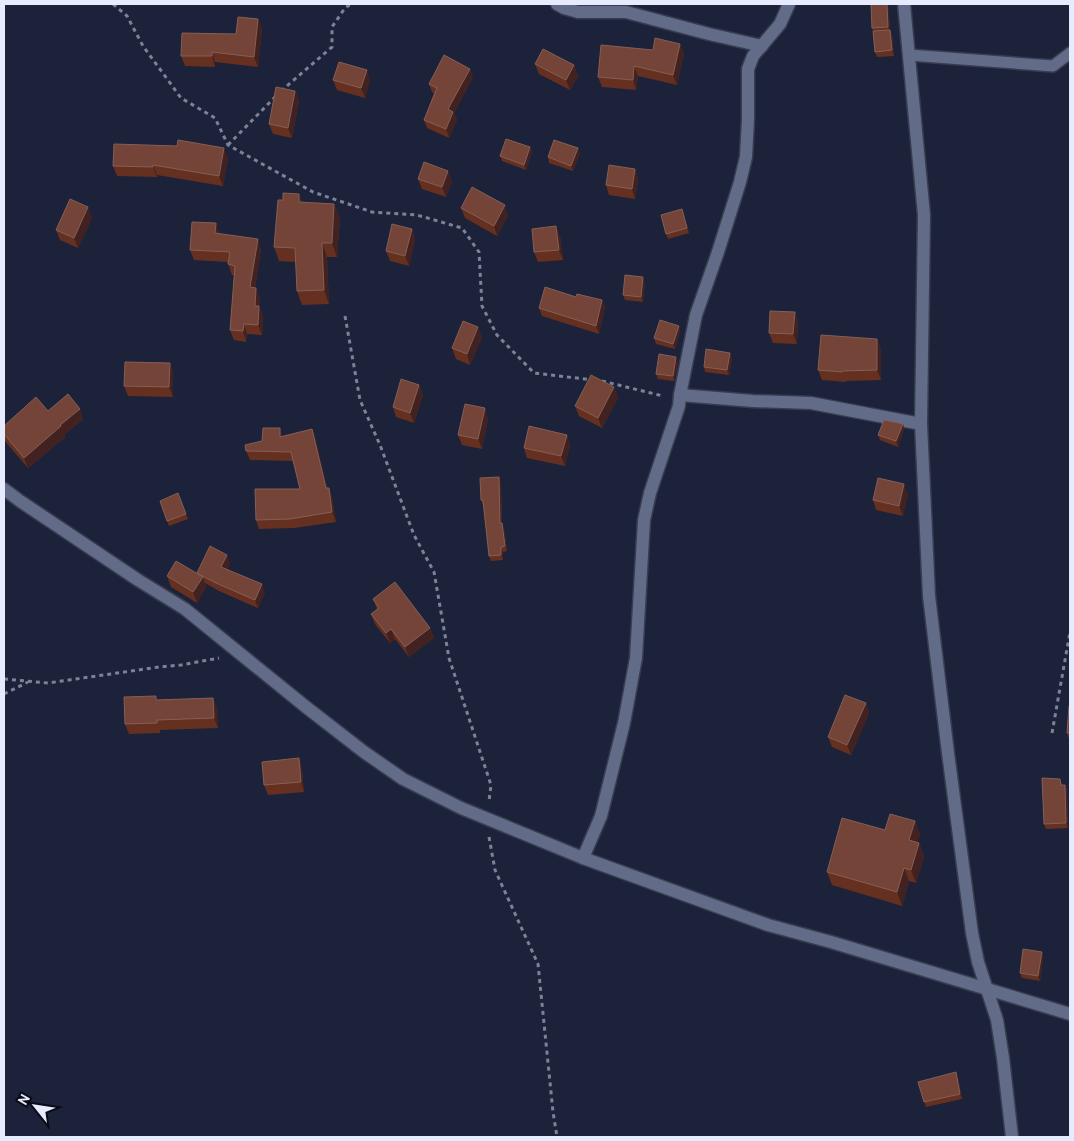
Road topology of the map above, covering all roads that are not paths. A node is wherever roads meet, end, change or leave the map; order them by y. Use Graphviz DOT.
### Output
graph roads {
  1 [pos="557,4"];
  2 [pos="789,4"];
  3 [pos="904,4"];
  4 [pos="762,46"];
  5 [pos="1070,53"];
  6 [pos="909,55"];
  7 [pos="680,400"];
  8 [pos="920,424"];
  9 [pos="4,489"];
  10 [pos="583,858"];
  11 [pos="986,989"];
  12 [pos="1070,1014"];
  13 [pos="1012,1137"];
  1 -- 4 [label="street"];
  2 -- 4 [label="street"];
  3 -- 6 [label="street"];
  4 -- 7 [label="street"];
  5 -- 6 [label="lane"];
  6 -- 8 [label="street"];
  7 -- 8 [label="street"];
  7 -- 10 [label="street"];
  8 -- 11 [label="street"];
  9 -- 10 [label="street"];
  10 -- 11 [label="street"];
  11 -- 12 [label="street"];
  11 -- 13 [label="street"];
}
